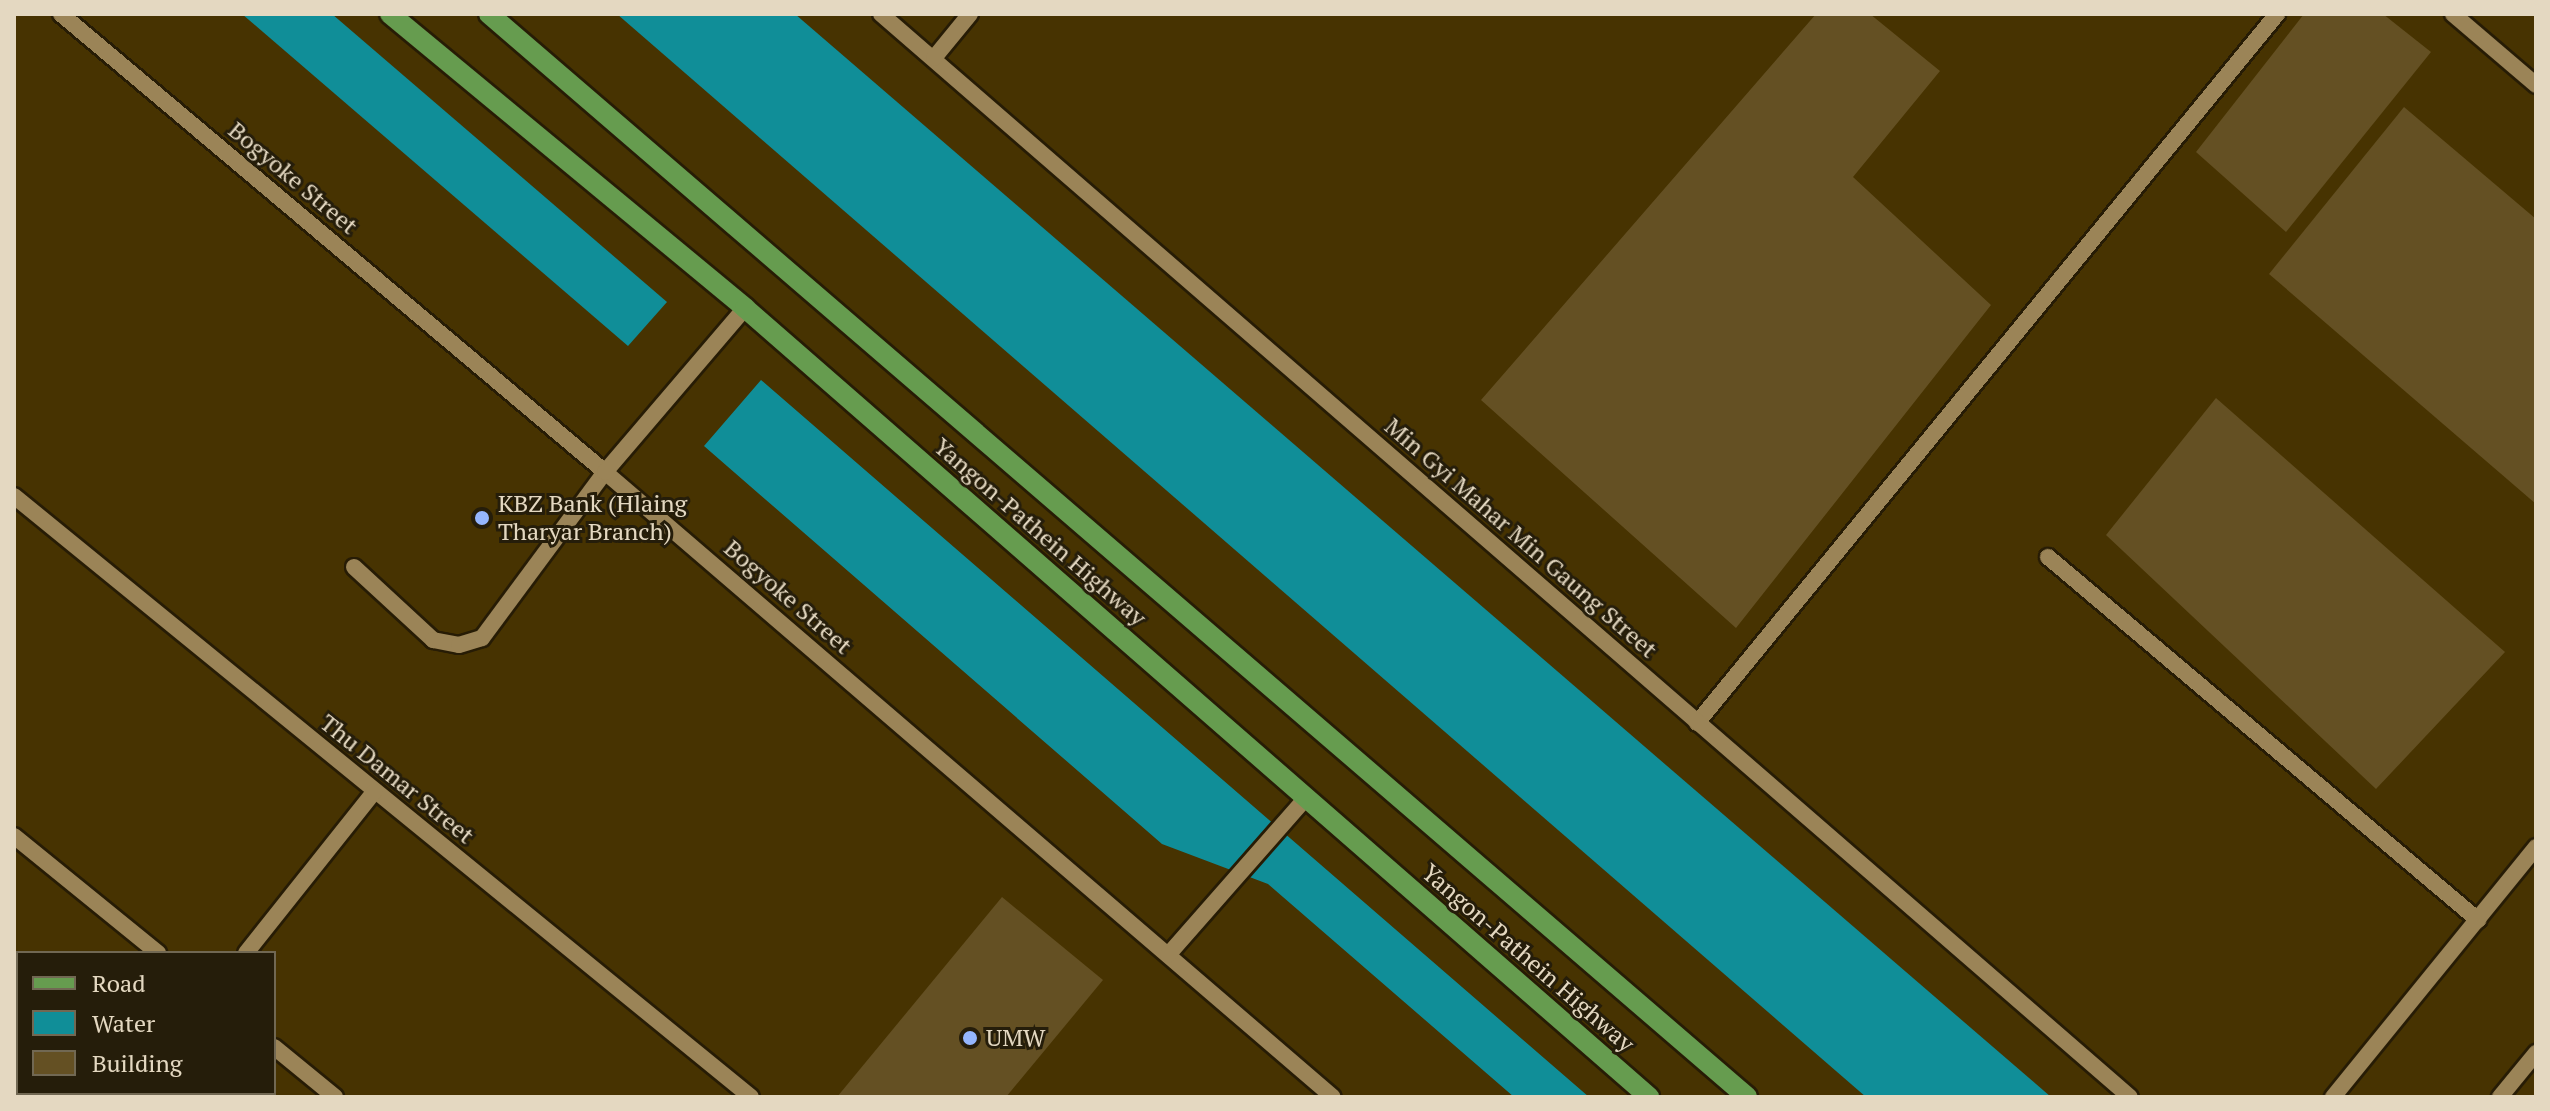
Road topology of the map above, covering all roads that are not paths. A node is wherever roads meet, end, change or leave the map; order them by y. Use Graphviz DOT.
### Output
graph roads {
  1 [pos="61,14"];
  2 [pos="390,14"];
  3 [pos="489,14"];
  4 [pos="881,14"];
  5 [pos="970,14"];
  6 [pos="2277,14"];
  7 [pos="2453,14"];
  8 [pos="934,58"];
  9 [pos="2536,85"];
  10 [pos="745,308"];
  11 [pos="605,472"];
  12 [pos="14,496"];
  13 [pos="2048,557"];
  14 [pos="354,567"];
  15 [pos="1697,723"];
  16 [pos="374,792"];
  17 [pos="1298,806"];
  18 [pos="14,836"];
  19 [pos="2536,847"];
  20 [pos="2478,920"];
  21 [pos="156,951"];
  22 [pos="248,951"];
  23 [pos="1168,955"];
  24 [pos="276,1049"];
  25 [pos="2536,1053"];
  26 [pos="335,1097"];
  27 [pos="751,1097"];
  28 [pos="1333,1097"];
  29 [pos="1649,1097"];
  30 [pos="1747,1097"];
  31 [pos="2130,1097"];
  32 [pos="2333,1097"];
  33 [pos="2500,1097"];
  1 -- 11 [label="street, Bogyoke Street"];
  2 -- 10 [label="main road, Yangon-Pathein Highway"];
  3 -- 30 [label="main road, Yangon-Pathein Highway"];
  4 -- 8 [label="street, Min Gyi Mahar Min Gaung Street"];
  5 -- 8 [label="street"];
  6 -- 15 [label="street"];
  7 -- 9 [label="street"];
  8 -- 15 [label="street, Min Gyi Mahar Min Gaung Street"];
  10 -- 11 [label="street"];
  10 -- 17 [label="main road, Yangon-Pathein Highway"];
  11 -- 14 [label="street"];
  11 -- 23 [label="street, Bogyoke Street"];
  12 -- 16 [label="street, Thu Damar Street"];
  13 -- 20 [label="street"];
  15 -- 31 [label="street, Min Gyi Mahar Min Gaung Street"];
  16 -- 22 [label="street"];
  16 -- 27 [label="street, Thu Damar Street"];
  17 -- 23 [label="street"];
  17 -- 29 [label="main road, Yangon-Pathein Highway"];
  18 -- 21 [label="street"];
  19 -- 20 [label="street"];
  20 -- 32 [label="street"];
  23 -- 28 [label="street, Bogyoke Street"];
  24 -- 26 [label="street"];
  25 -- 33 [label="street"];
}
